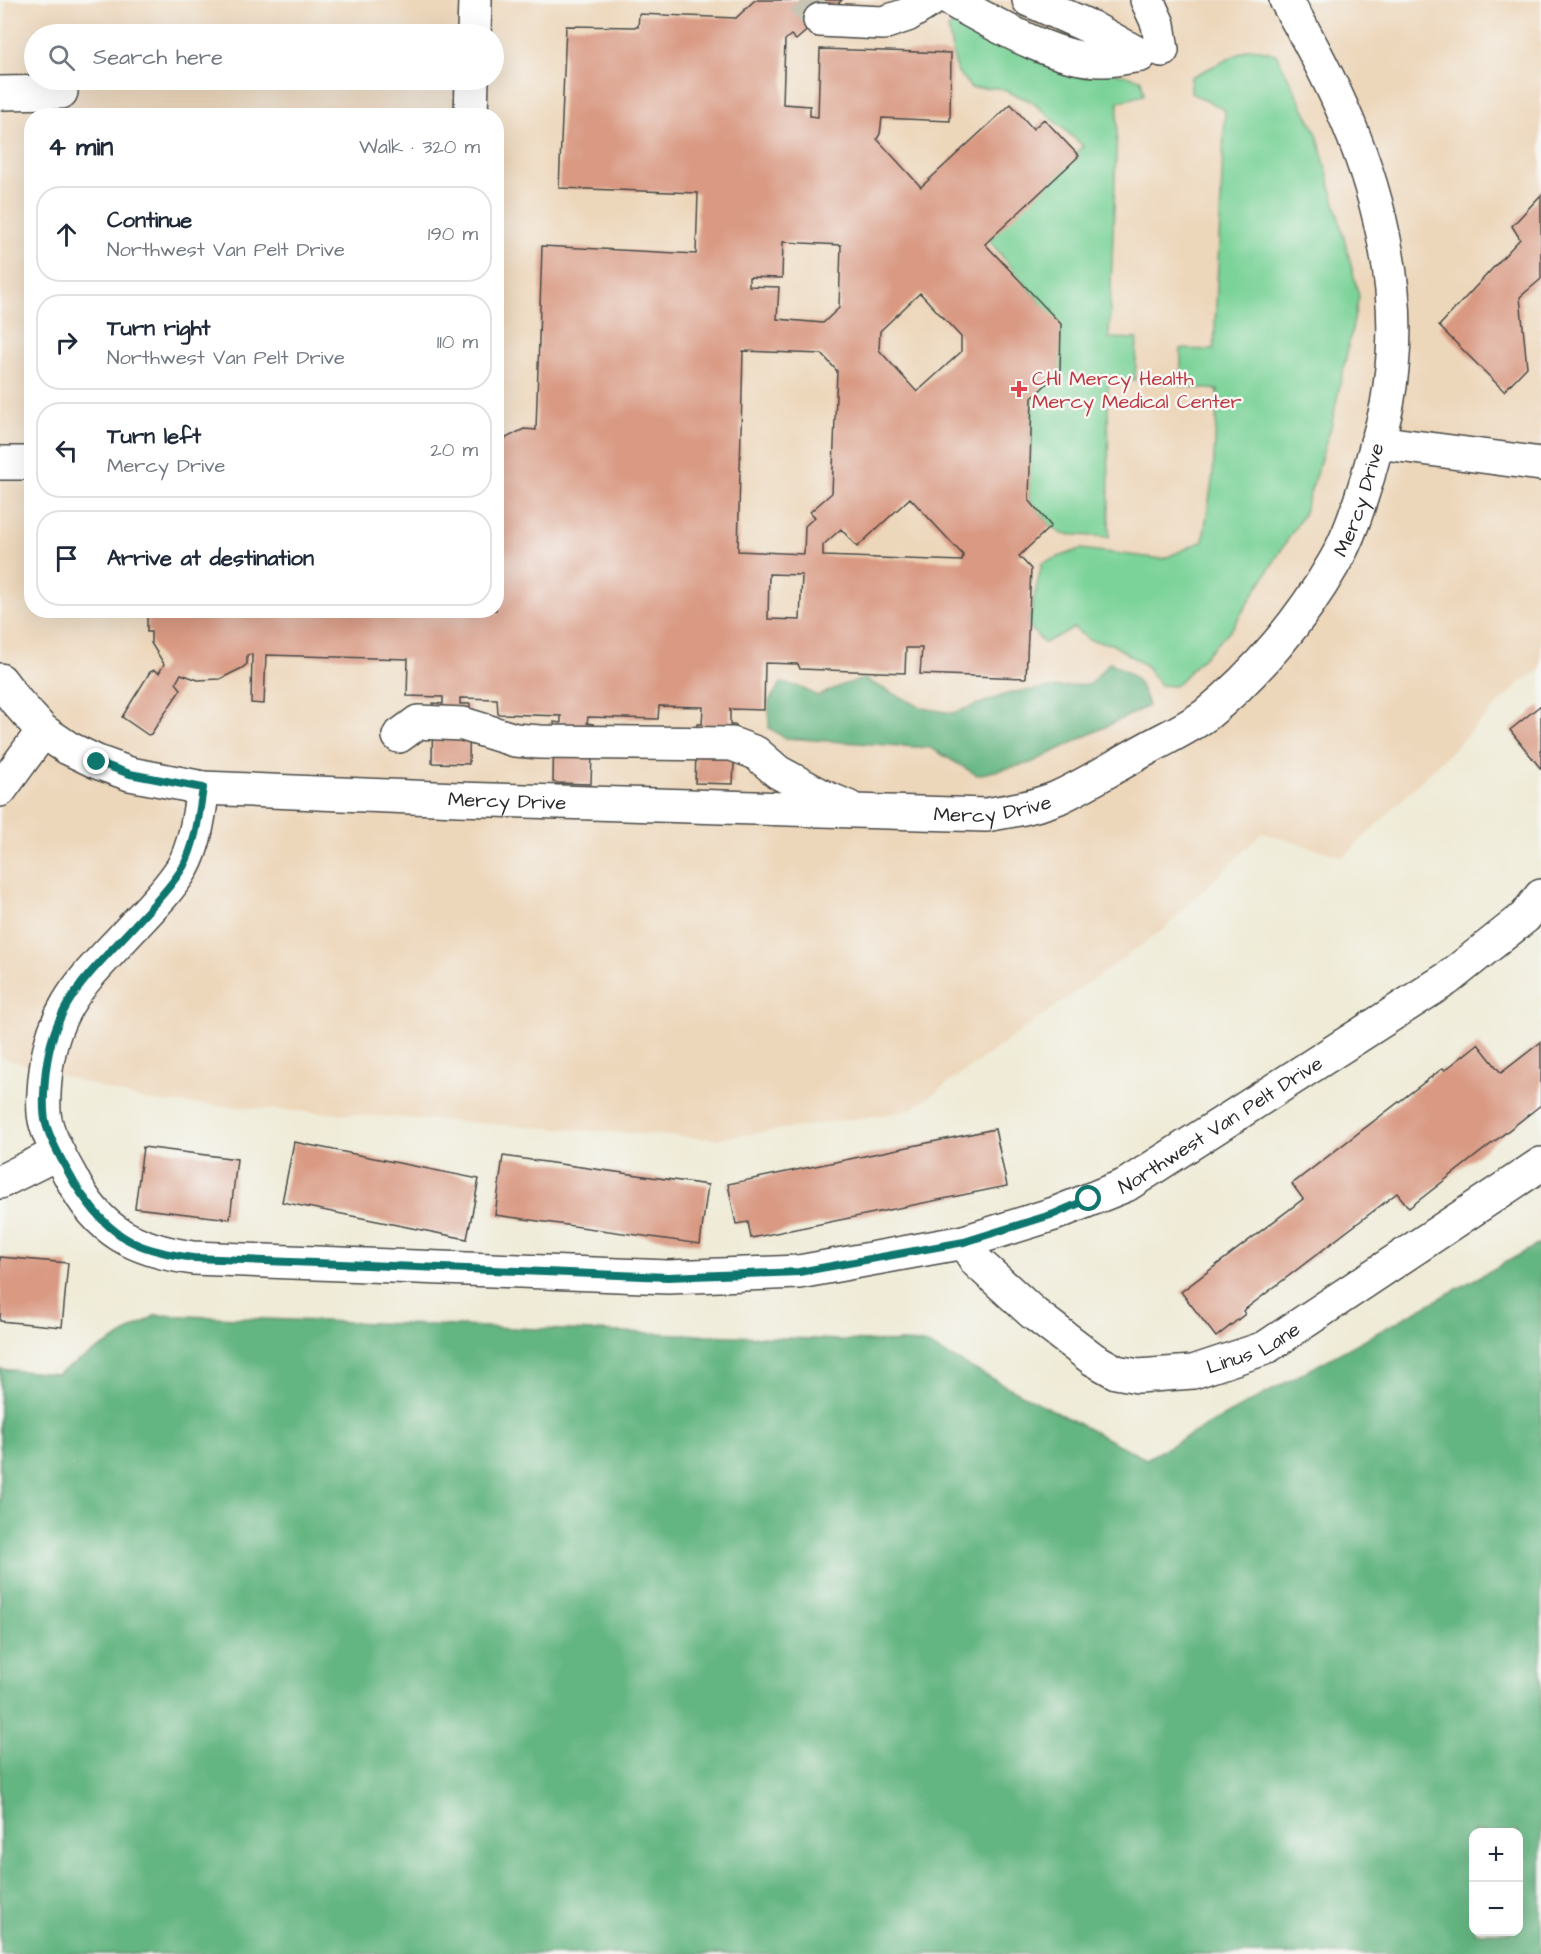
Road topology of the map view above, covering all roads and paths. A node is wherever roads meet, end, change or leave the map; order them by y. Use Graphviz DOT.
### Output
graph roads {
  1 [pos="476,0"];
  2 [pos="932,0"];
  3 [pos="951,0"];
  4 [pos="1029,0"];
  5 [pos="1147,0"];
  6 [pos="1286,0"];
  7 [pos="820,20"];
  8 [pos="475,24"];
  9 [pos="1162,50"];
  10 [pos="472,90"];
  11 [pos="62,92"];
  12 [pos="0,93"];
  13 [pos="471,108"];
  14 [pos="1377,442"];
  15 [pos="0,463"];
  16 [pos="24,463"];
  17 [pos="1541,464"];
  18 [pos="0,680"];
  19 [pos="43,731"];
  20 [pos="399,736"];
  21 [pos="203,788"];
  22 [pos="0,790"];
  23 [pos="860,812"];
  24 [pos="1541,896"];
  25 [pos="58,1153"];
  26 [pos="1541,1164"];
  27 [pos="0,1182"];
  28 [pos="964,1242"];
  1 -- 8 [label="street"];
  2 -- 7 [label="street"];
  3 -- 4 [label="street"];
  5 -- 9 [label="street"];
  6 -- 14 [label="street, Mercy Drive"];
  10 -- 13 [label="street"];
  11 -- 12 [label="street"];
  14 -- 17 [label="street"];
  14 -- 23 [label="street, Mercy Drive"];
  15 -- 16 [label="street"];
  18 -- 19 [label="street, Mercy Drive"];
  19 -- 21 [label="street, Mercy Drive"];
  19 -- 22 [label="street"];
  20 -- 23 [label="street"];
  21 -- 23 [label="street, Mercy Drive"];
  21 -- 25 [label="street, Northwest Van Pelt Drive"];
  24 -- 28 [label="street, Northwest Van Pelt Drive"];
  25 -- 27 [label="street"];
  25 -- 28 [label="street, Northwest Van Pelt Drive"];
  26 -- 28 [label="street, Linus Lane"];
}
